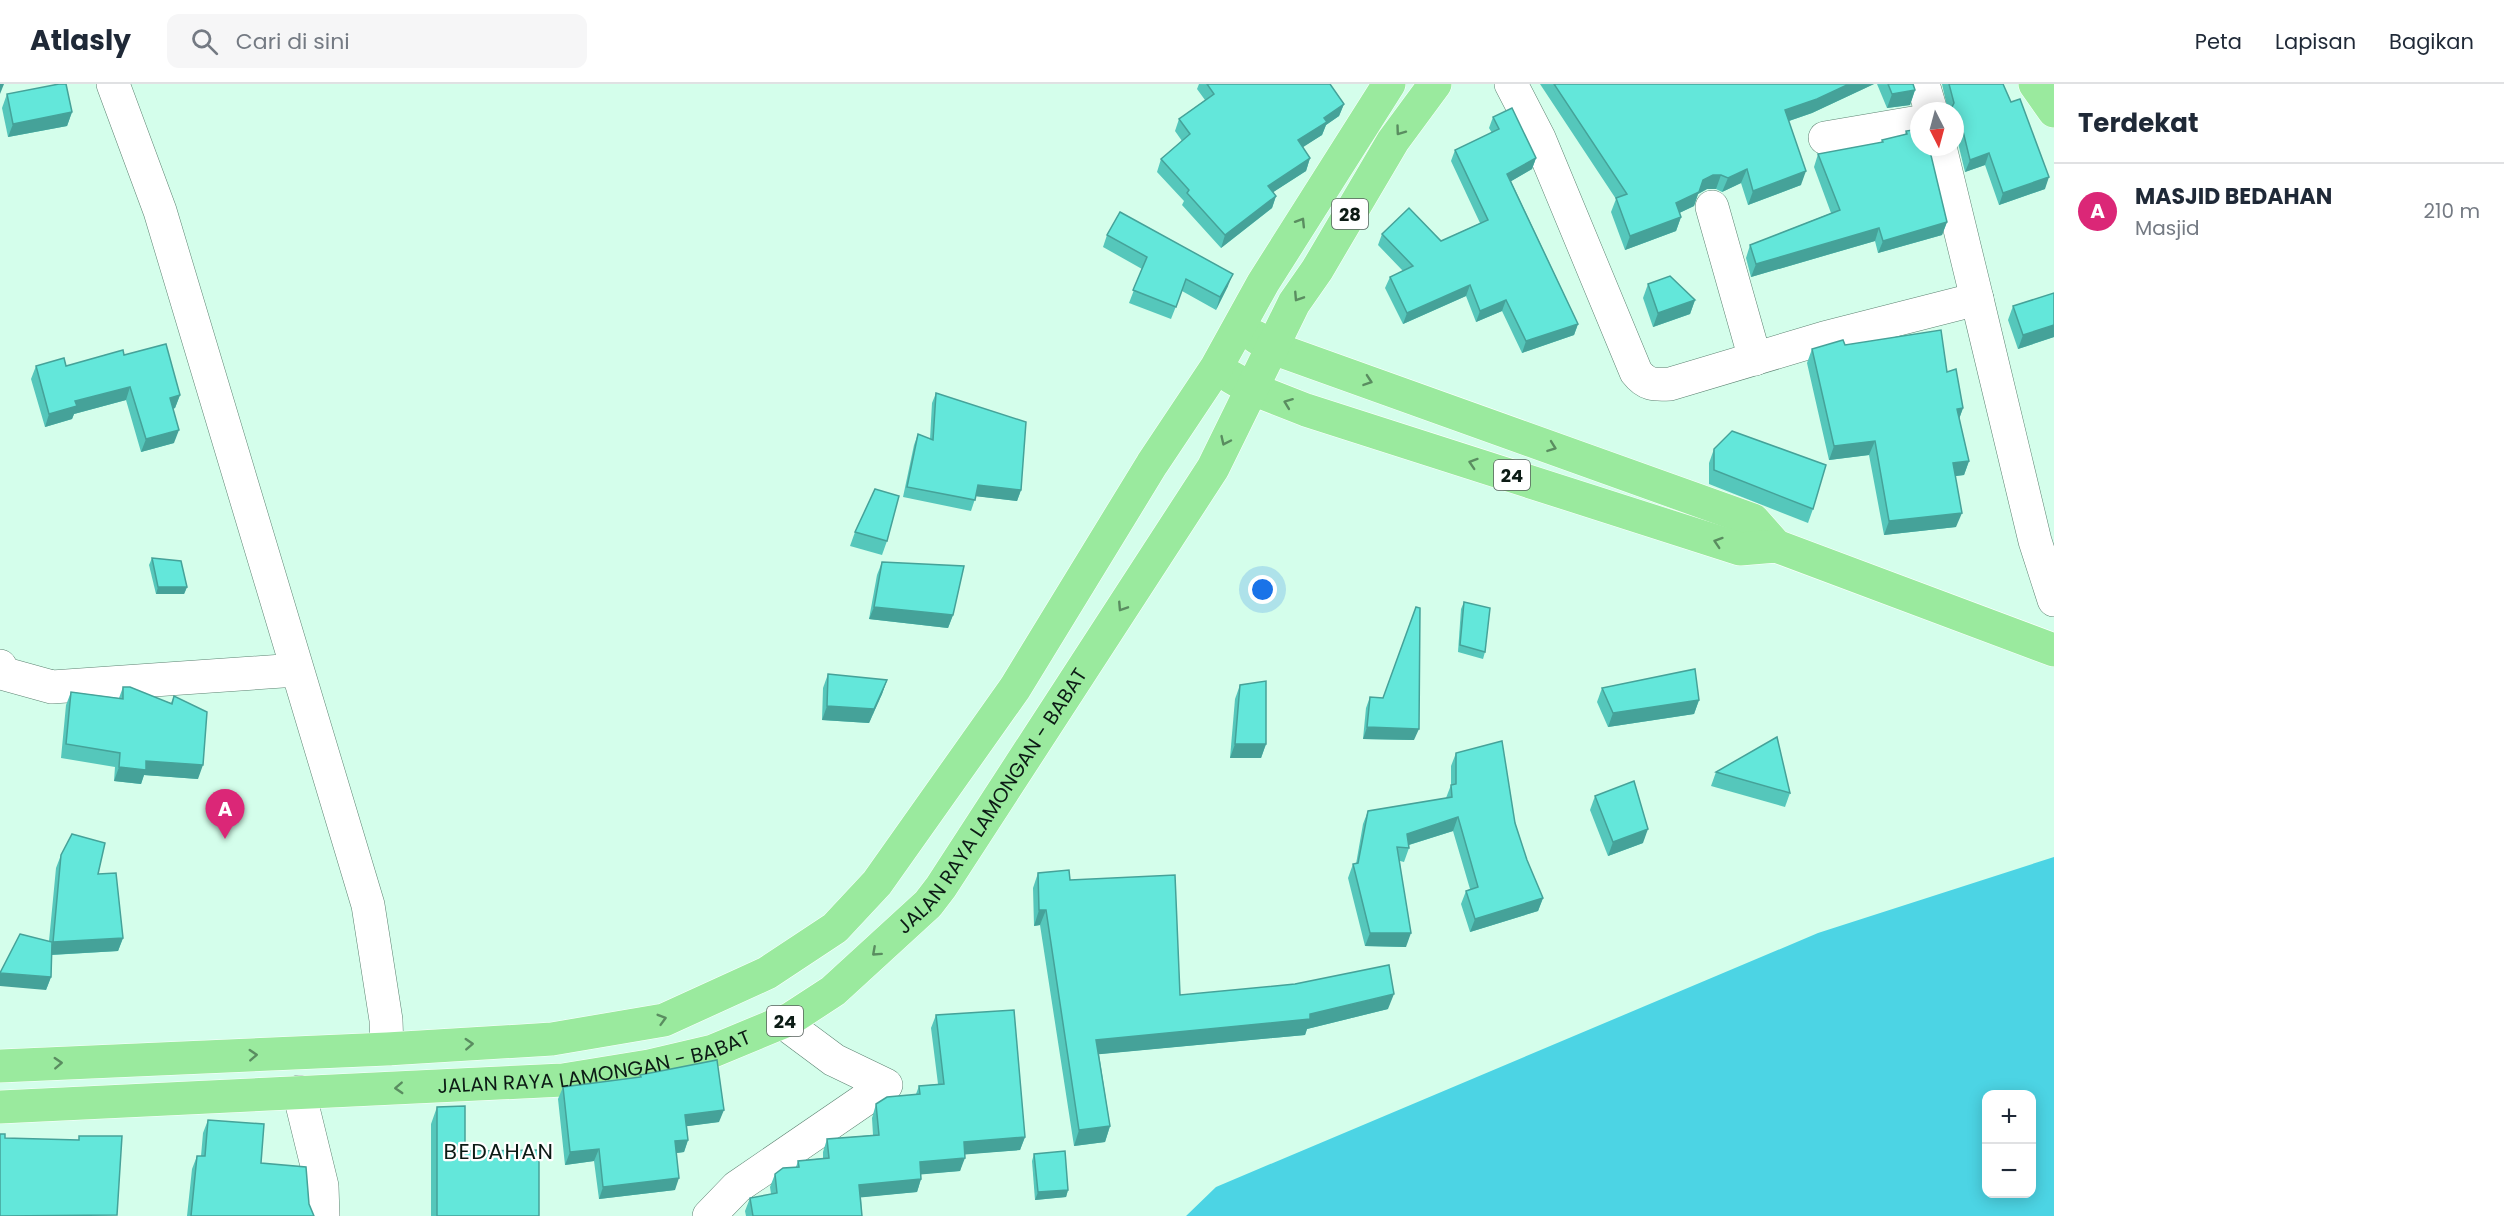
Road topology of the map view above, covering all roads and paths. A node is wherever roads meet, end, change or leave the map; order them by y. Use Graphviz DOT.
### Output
graph roads {
  1 [pos="113,84"];
  2 [pos="1389,84"];
  3 [pos="1435,84"];
  4 [pos="1511,84"];
  5 [pos="1923,84"];
  6 [pos="2035,84"];
  7 [pos="1928,102"];
  8 [pos="2054,111"];
  9 [pos="1910,124"];
  10 [pos="1825,138"];
  11 [pos="1943,156"];
  12 [pos="1712,207"];
  13 [pos="1977,299"];
  14 [pos="1240,327"];
  15 [pos="1273,348"];
  16 [pos="1755,359"];
  17 [pos="1216,369"];
  18 [pos="1250,388"];
  19 [pos="1776,546"];
  20 [pos="2054,600"];
  21 [pos="2054,650"];
  22 [pos="0,666"];
  23 [pos="297,670"];
  24 [pos="783,1022"];
  25 [pos="387,1049"];
  26 [pos="0,1066"];
  27 [pos="299,1092"];
  28 [pos="0,1107"];
  29 [pos="323,1216"];
  30 [pos="709,1216"];
  1 -- 23 [label="street"];
  14 -- 2 [label="highway, 28, one-way"];
  3 -- 15 [label="highway, 28, one-way"];
  4 -- 16 [label="street"];
  5 -- 7 [label="street"];
  6 -- 8 [label="highway"];
  9 -- 10 [label="street"];
  11 -- 13 [label="street"];
  12 -- 16 [label="street"];
  13 -- 16 [label="street"];
  13 -- 20 [label="street"];
  14 -- 15 [label="highway, 24"];
  14 -- 17 [label="highway, JALAN RAYA LAMONGAN - BABAT"];
  15 -- 18 [label="highway, 28"];
  15 -- 19 [label="highway, 24, one-way"];
  17 -- 18 [label="highway"];
  25 -- 17 [label="highway, JALAN RAYA LAMONGAN - BABAT, one-way"];
  19 -- 18 [label="highway, 24, one-way"];
  18 -- 24 [label="highway, JALAN RAYA LAMONGAN - BABAT / 24, one-way"];
  19 -- 21 [label="highway, 24"];
  22 -- 23 [label="street"];
  23 -- 25 [label="street"];
  24 -- 27 [label="highway, JALAN RAYA LAMONGAN - BABAT / 24, one-way"];
  24 -- 30 [label="street"];
  26 -- 25 [label="highway, JALAN RAYA LAMONGAN - BABAT, one-way"];
  27 -- 28 [label="highway, JALAN RAYA LAMONGAN - BABAT / 24"];
  27 -- 29 [label="street"];
}
